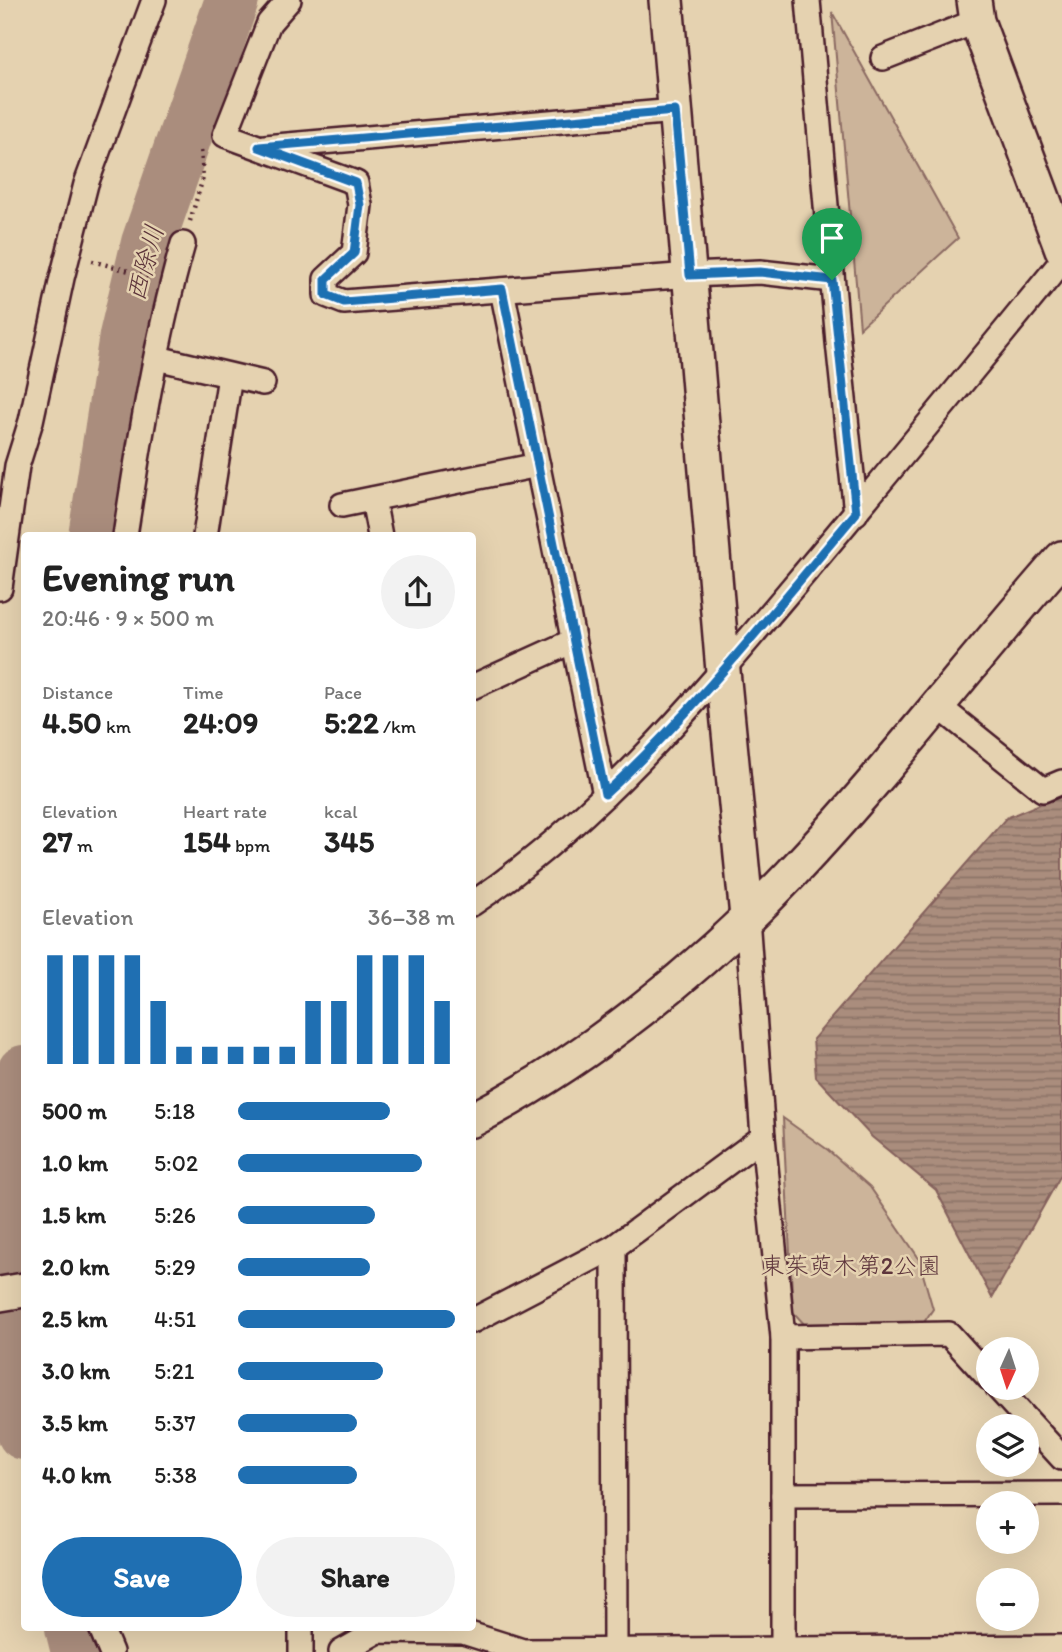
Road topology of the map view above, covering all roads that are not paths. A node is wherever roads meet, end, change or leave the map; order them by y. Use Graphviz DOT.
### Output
graph roads {
  1 [pos="154,0"];
  2 [pos="289,0"];
  3 [pos="666,0"];
  4 [pos="808,0"];
  5 [pos="976,11"];
  6 [pos="883,58"];
  7 [pos="675,111"];
  8 [pos="259,147"];
  9 [pos="183,244"];
  10 [pos="1062,249"];
  11 [pos="1062,261"];
  12 [pos="690,275"];
  13 [pos="832,280"];
  14 [pos="502,289"];
  15 [pos="157,358"];
  16 [pos="230,376"];
  17 [pos="263,383"];
  18 [pos="538,465"];
  19 [pos="373,499"];
  20 [pos="342,505"];
  21 [pos="856,513"];
  22 [pos="126,532"];
  23 [pos="206,532"];
  24 [pos="379,532"];
  25 [pos="1062,558"];
  26 [pos="0,588"];
  27 [pos="573,641"];
  28 [pos="723,671"];
  29 [pos="476,685"];
  30 [pos="937,705"];
  31 [pos="1062,782"];
  32 [pos="605,794"];
  33 [pos="476,901"];
  34 [pos="747,917"];
  35 [pos="476,1118"];
  36 [pos="763,1138"];
  37 [pos="614,1247"];
  38 [pos="21,1290"];
  39 [pos="0,1294"];
  40 [pos="476,1319"];
  41 [pos="783,1337"];
  42 [pos="976,1364"];
  43 [pos="1009,1400"];
  44 [pos="1062,1458"];
  45 [pos="1062,1494"];
  46 [pos="783,1495"];
  47 [pos="102,1631"];
  48 [pos="301,1631"];
  49 [pos="420,1631"];
  50 [pos="466,1631"];
  51 [pos="1062,1647"];
  52 [pos="615,1650"];
  53 [pos="783,1650"];
  54 [pos="111,1652"];
  55 [pos="301,1652"];
  56 [pos="341,1652"];
  57 [pos="523,1652"];
  1 -- 26 [label="street"];
  2 -- 8 [label="street"];
  3 -- 7 [label="street"];
  4 -- 13 [label="street"];
  5 -- 6 [label="street"];
  5 -- 10 [label="street"];
  7 -- 8 [label="street"];
  7 -- 12 [label="street"];
  8 -- 14 [label="street"];
  9 -- 15 [label="street"];
  11 -- 21 [label="street"];
  12 -- 13 [label="street"];
  12 -- 14 [label="street"];
  12 -- 28 [label="street"];
  13 -- 21 [label="street"];
  14 -- 18 [label="street"];
  15 -- 16 [label="street"];
  15 -- 22 [label="street"];
  16 -- 17 [label="street"];
  16 -- 23 [label="street"];
  18 -- 19 [label="street"];
  18 -- 27 [label="street"];
  19 -- 20 [label="street"];
  19 -- 24 [label="street"];
  21 -- 28 [label="street"];
  25 -- 30 [label="street"];
  27 -- 29 [label="street"];
  27 -- 32 [label="street"];
  28 -- 32 [label="street"];
  28 -- 34 [label="street"];
  30 -- 31 [label="street"];
  30 -- 34 [label="street"];
  32 -- 33 [label="street"];
  34 -- 35 [label="street"];
  34 -- 36 [label="street"];
  36 -- 37 [label="street"];
  36 -- 41 [label="street"];
  37 -- 40 [label="street"];
  37 -- 52 [label="street"];
  38 -- 39 [label="street"];
  41 -- 42 [label="street"];
  41 -- 46 [label="street"];
  43 -- 44 [label="street"];
  45 -- 46 [label="street"];
  46 -- 53 [label="street"];
  47 -- 54 [label="street"];
  48 -- 55 [label="street"];
  49 -- 56 [label="street"];
  50 -- 57 [label="street"];
  51 -- 53 [label="street"];
  52 -- 53 [label="street"];
  52 -- 57 [label="street"];
}
